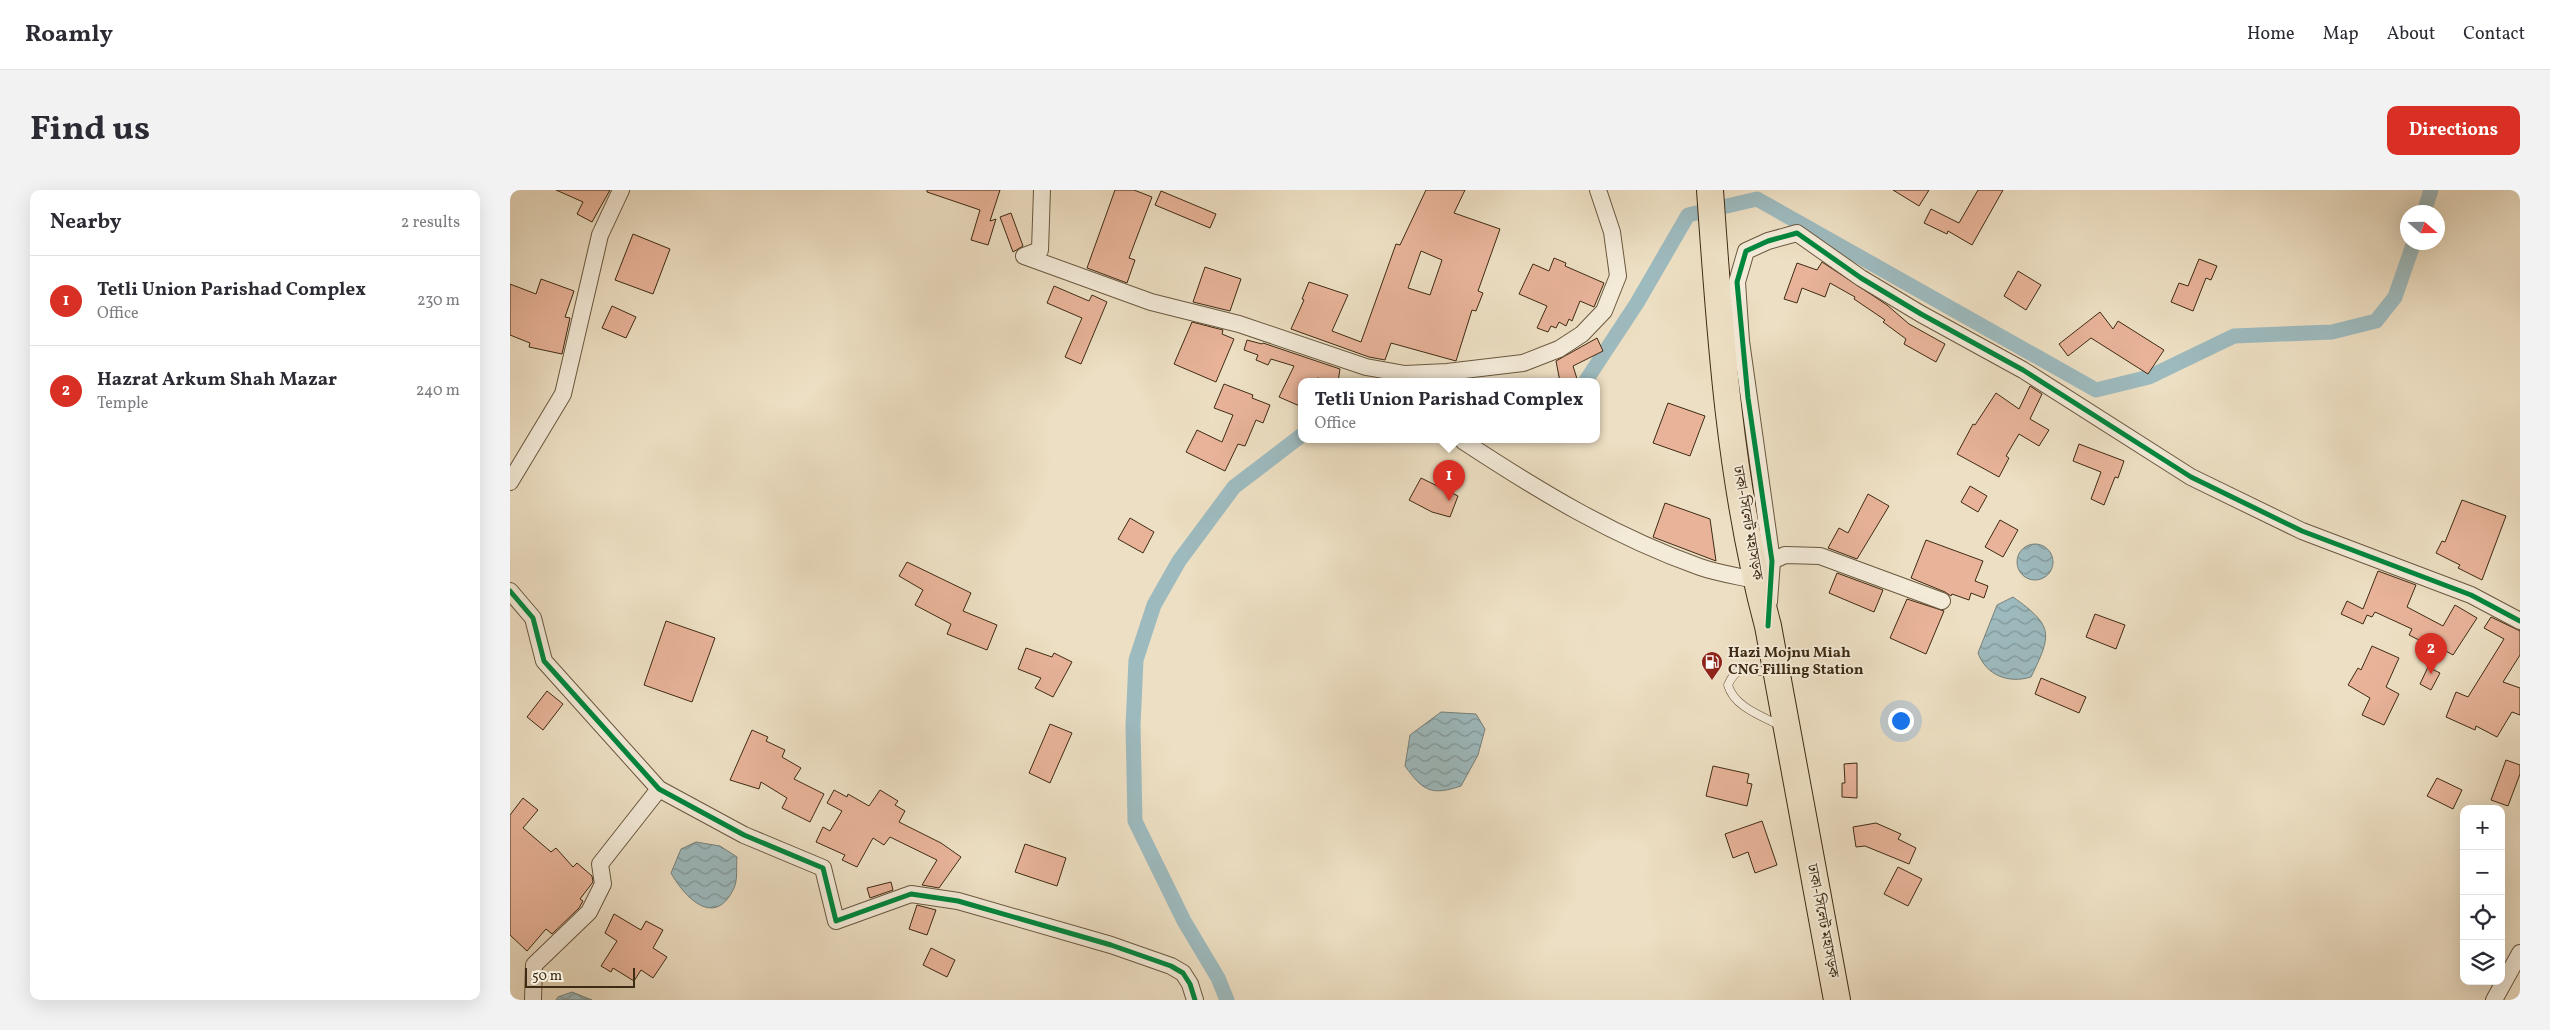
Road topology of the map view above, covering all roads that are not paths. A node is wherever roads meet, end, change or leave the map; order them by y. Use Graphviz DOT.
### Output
graph roads {
  1 [pos="621,190"];
  2 [pos="1042,190"];
  3 [pos="1598,190"];
  4 [pos="1710,190"];
  5 [pos="1466,443"];
  6 [pos="510,482"];
  7 [pos="1764,571"];
  8 [pos="510,591"];
  9 [pos="1942,601"];
  10 [pos="2520,621"];
  11 [pos="1775,673"];
  12 [pos="1785,727"];
  13 [pos="659,789"];
  14 [pos="2520,953"];
  15 [pos="533,1000"];
  16 [pos="1195,1000"];
  17 [pos="1837,1000"];
  18 [pos="2494,1000"];
  1 -- 6 [label="street"];
  2 -- 3 [label="street"];
  4 -- 7 [label="highway, ঢাকা-সিলেট মহাসড়ক"];
  5 -- 7 [label="street"];
  7 -- 9 [label="street"];
  7 -- 10 [label="street"];
  7 -- 11 [label="highway, ঢাকা-সিলেট মহাসড়ক"];
  8 -- 13 [label="street"];
  11 -- 12 [label="highway, ঢাকা-সিলেট মহাসড়ক"];
  11 -- 12 [label="lane"];
  12 -- 17 [label="highway, ঢাকা-সিলেট মহাসড়ক"];
  13 -- 15 [label="street"];
  13 -- 16 [label="street"];
  14 -- 18 [label="street"];
}
